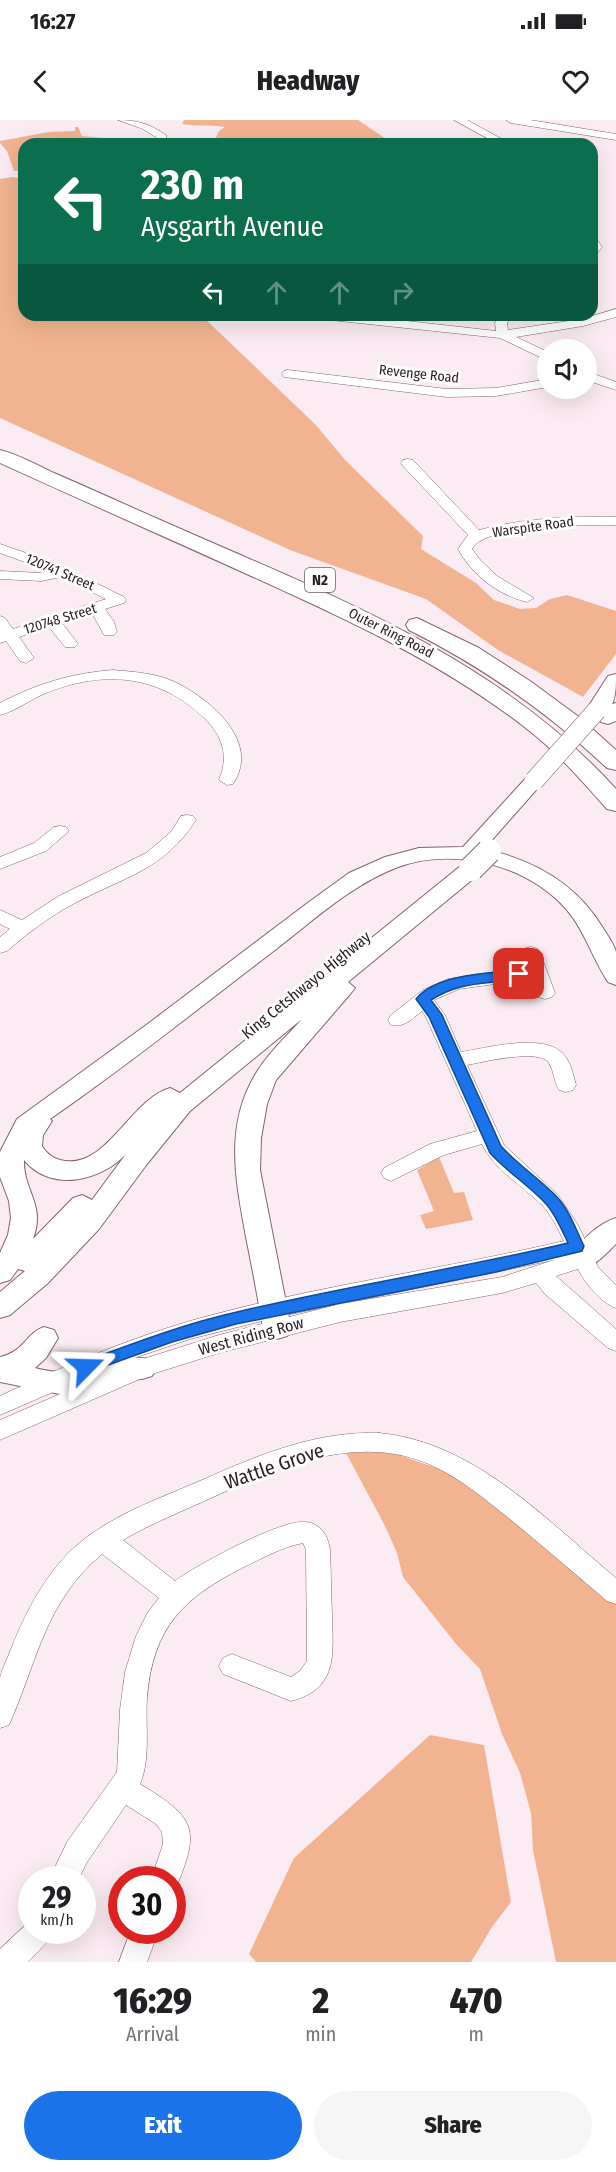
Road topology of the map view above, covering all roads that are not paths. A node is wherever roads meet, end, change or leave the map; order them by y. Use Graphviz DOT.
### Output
graph roads {
  1 [pos="123,120"];
  2 [pos="459,120"];
  3 [pos="511,120"];
  4 [pos="616,137"];
  5 [pos="162,138"];
  6 [pos="494,138"];
  7 [pos="616,313"];
  8 [pos="598,318"];
  9 [pos="376,321"];
  10 [pos="502,321"];
  11 [pos="588,321"];
  12 [pos="503,335"];
  13 [pos="537,352"];
  14 [pos="288,374"];
  15 [pos="597,379"];
  16 [pos="537,385"];
  17 [pos="616,386"];
  18 [pos="0,436"];
  19 [pos="0,456"];
  20 [pos="408,463"];
  21 [pos="0,474"];
  22 [pos="616,521"];
  23 [pos="477,536"];
  24 [pos="0,548"];
  25 [pos="63,572"];
  26 [pos="0,575"];
  27 [pos="278,580"];
  28 [pos="527,598"];
  29 [pos="119,600"];
  30 [pos="96,608"];
  31 [pos="0,621"];
  32 [pos="53,622"];
  33 [pos="109,633"];
  34 [pos="5,636"];
  35 [pos="70,644"];
  36 [pos="26,658"];
  37 [pos="616,681"];
  38 [pos="32,693"];
  39 [pos="0,695"];
  40 [pos="608,706"];
  41 [pos="0,710"];
  42 [pos="616,763"];
  43 [pos="227,780"];
  44 [pos="616,804"];
  45 [pos="187,820"];
  46 [pos="60,831"];
  47 [pos="472,858"];
  48 [pos="0,864"];
  49 [pos="0,916"];
  50 [pos="22,928"];
  51 [pos="393,933"];
  52 [pos="0,946"];
  53 [pos="531,953"];
  54 [pos="538,972"];
  55 [pos="616,977"];
  56 [pos="545,993"];
  57 [pos="423,999"];
  58 [pos="398,1020"];
  59 [pos="454,1060"];
  60 [pos="566,1085"];
  61 [pos="170,1097"];
  62 [pos="53,1106"];
  63 [pos="488,1135"];
  64 [pos="392,1173"];
  65 [pos="616,1228"];
  66 [pos="584,1251"];
  67 [pos="0,1273"];
  68 [pos="542,1274"];
  69 [pos="0,1286"];
  70 [pos="616,1299"];
  71 [pos="355,1302"];
  72 [pos="0,1306"];
  73 [pos="275,1319"];
  74 [pos="44,1338"];
  75 [pos="616,1342"];
  76 [pos="142,1368"];
  77 [pos="0,1370"];
  78 [pos="51,1382"];
  79 [pos="0,1406"];
  80 [pos="0,1430"];
  81 [pos="104,1539"];
  82 [pos="616,1593"];
  83 [pos="176,1597"];
  84 [pos="232,1666"];
  85 [pos="0,1716"];
  86 [pos="124,1789"];
  87 [pos="70,1866"];
  88 [pos="170,1866"];
  89 [pos="25,1944"];
  90 [pos="140,1944"];
  91 [pos="8,1962"];
  92 [pos="133,1962"];
  1 -- 5 [label="street"];
  2 -- 6 [label="street"];
  3 -- 4 [label="street"];
  7 -- 8 [label="street"];
  9 -- 12 [label="street"];
  10 -- 12 [label="street"];
  11 -- 12 [label="street"];
  12 -- 13 [label="street"];
  14 -- 16 [label="street, Revenge Road"];
  15 -- 17 [label="street"];
  18 -- 42 [label="highway, Outer Ring Road / N2"];
  19 -- 27 [label="highway, Outer Ring Road / N2"];
  20 -- 23 [label="street"];
  21 -- 27 [label="highway"];
  22 -- 23 [label="street, Warspite Road"];
  23 -- 28 [label="street, Warspite Road"];
  24 -- 25 [label="street, 120741 Street"];
  25 -- 26 [label="street"];
  25 -- 29 [label="street, 120741 Street"];
  27 -- 44 [label="highway, Outer Ring Road / N2"];
  29 -- 30 [label="street, 120748 Street"];
  30 -- 32 [label="street, 120748 Street"];
  30 -- 33 [label="street"];
  31 -- 34 [label="street"];
  32 -- 34 [label="street, 120748 Street"];
  32 -- 35 [label="street"];
  34 -- 36 [label="street"];
  37 -- 40 [label="highway"];
  38 -- 39 [label="street"];
  38 -- 41 [label="street"];
  38 -- 43 [label="street"];
  40 -- 47 [label="main road, King Cetshwayo Highway"];
  45 -- 50 [label="street"];
  46 -- 48 [label="street"];
  47 -- 51 [label="main road, King Cetshwayo Highway"];
  47 -- 61 [label="main road, King Cetshwayo Highway"];
  49 -- 50 [label="street"];
  50 -- 52 [label="street"];
  51 -- 72 [label="main road, King Cetshwayo Highway"];
  51 -- 73 [label="main road"];
  53 -- 54 [label="street"];
  54 -- 56 [label="street"];
  54 -- 57 [label="street"];
  55 -- 62 [label="main road"];
  57 -- 58 [label="street"];
  57 -- 59 [label="street"];
  59 -- 60 [label="street"];
  59 -- 63 [label="street"];
  61 -- 62 [label="main road"];
  61 -- 69 [label="main road, King Cetshwayo Highway"];
  62 -- 67 [label="main road"];
  63 -- 64 [label="street"];
  63 -- 66 [label="street"];
  65 -- 66 [label="main road"];
  66 -- 68 [label="street, West Riding Row"];
  66 -- 70 [label="street"];
  66 -- 71 [label="street, West Riding Row"];
  68 -- 71 [label="street, West Riding Row"];
  68 -- 75 [label="street"];
  71 -- 73 [label="street, West Riding Row"];
  73 -- 76 [label="street, West Riding Row"];
  73 -- 78 [label="street, West Riding Row"];
  74 -- 77 [label="main road"];
  76 -- 78 [label="main road"];
  76 -- 80 [label="street, West Riding Row"];
  77 -- 78 [label="main road"];
  78 -- 79 [label="street, West Riding Row"];
  81 -- 82 [label="street, Wattle Grove"];
  81 -- 83 [label="street"];
  81 -- 85 [label="street, Wattle Grove"];
  83 -- 84 [label="street"];
  83 -- 86 [label="street"];
  86 -- 87 [label="street"];
  86 -- 88 [label="street"];
  89 -- 91 [label="street"];
  90 -- 92 [label="street"];
}
